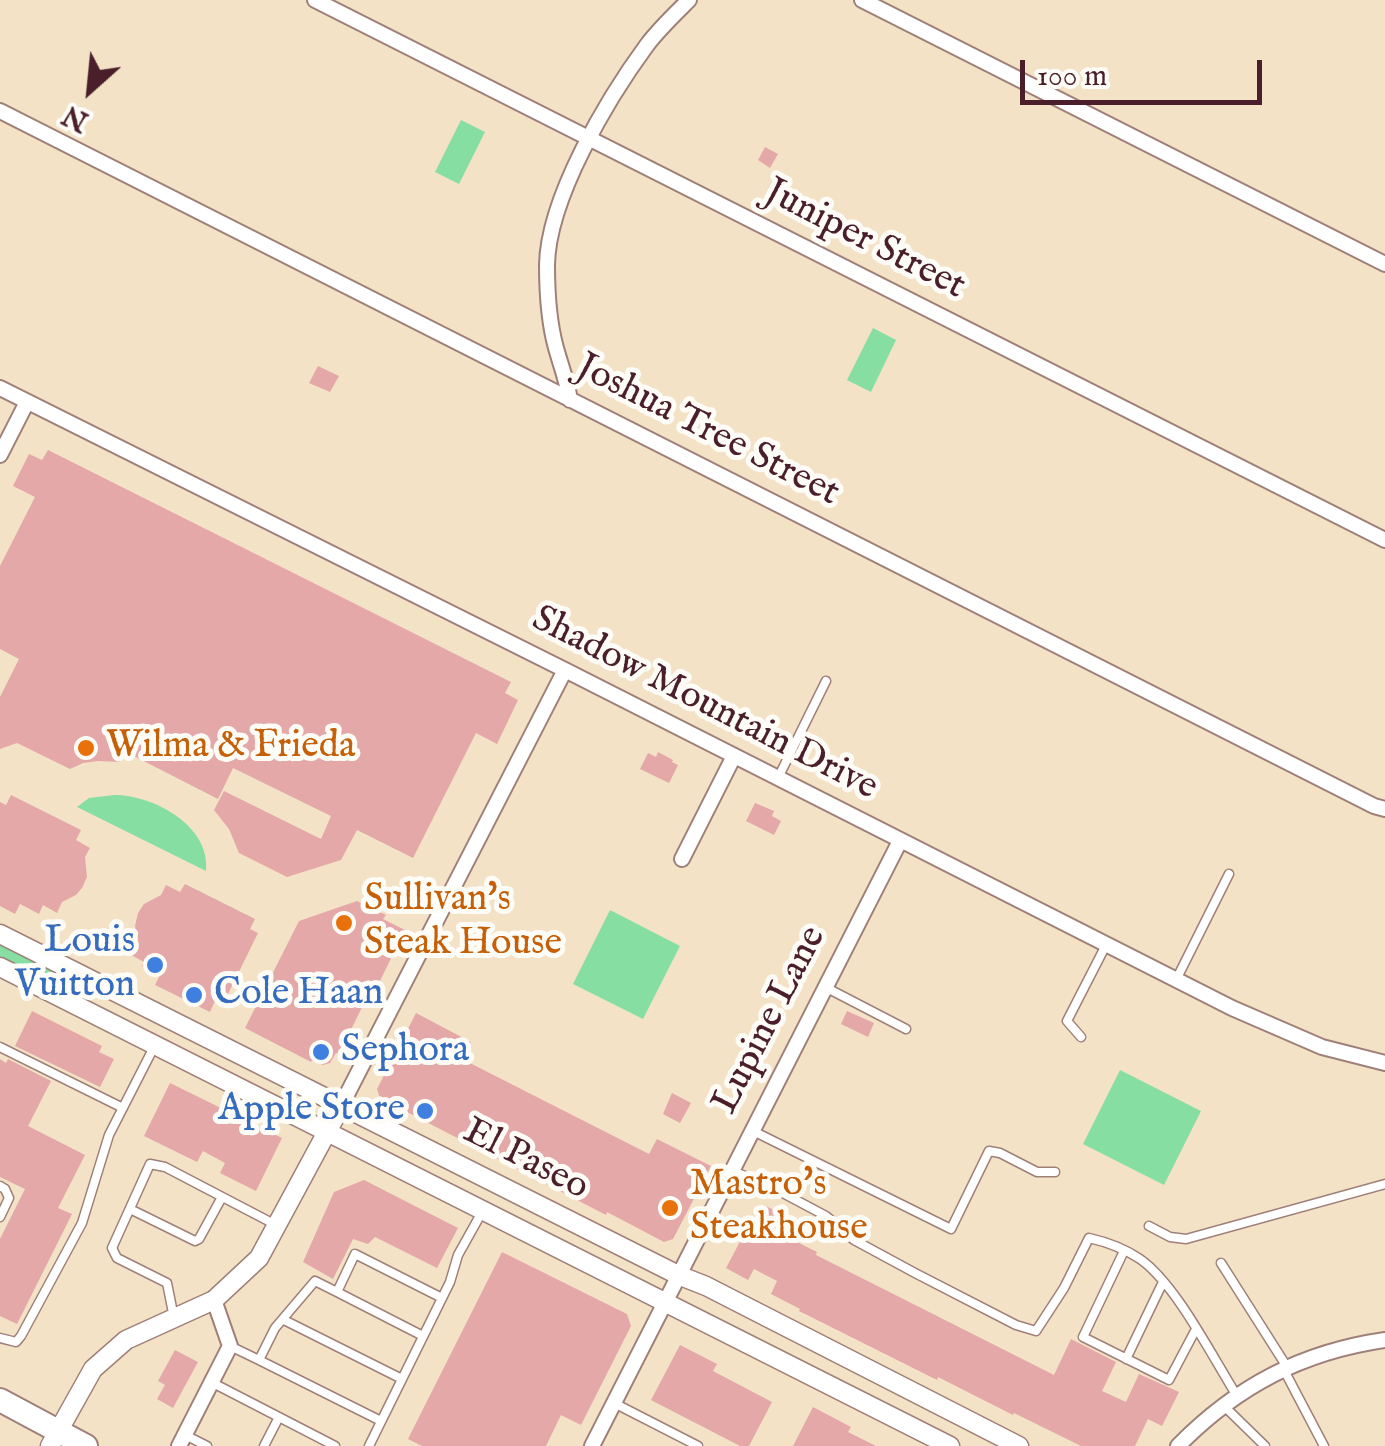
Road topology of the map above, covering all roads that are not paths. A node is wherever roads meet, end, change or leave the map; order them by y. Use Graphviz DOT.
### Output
graph roads {
  1 [pos="315,0"];
  2 [pos="689,0"];
  3 [pos="862,0"];
  4 [pos="0,111"];
  5 [pos="589,140"];
  6 [pos="1385,264"];
  7 [pos="0,388"];
  8 [pos="570,400"];
  9 [pos="27,402"];
  10 [pos="0,455"];
  11 [pos="1385,540"];
  12 [pos="565,670"];
  13 [pos="826,681"];
  14 [pos="734,756"];
  15 [pos="778,778"];
  16 [pos="1385,809"];
  17 [pos="900,840"];
  18 [pos="682,858"];
  19 [pos="1229,874"];
  20 [pos="0,934"];
  21 [pos="1106,944"];
  22 [pos="0,967"];
  23 [pos="72,970"];
  24 [pos="1176,980"];
  25 [pos="825,987"];
  26 [pos="109,989"];
  27 [pos="60,997"];
  28 [pos="96,1015"];
  29 [pos="906,1029"];
  30 [pos="1081,1037"];
  31 [pos="155,1045"];
  32 [pos="0,1047"];
  33 [pos="1385,1063"];
  34 [pos="341,1106"];
  35 [pos="123,1108"];
  36 [pos="751,1130"];
  37 [pos="328,1132"];
  38 [pos="731,1170"];
  39 [pos="1055,1172"];
  40 [pos="1385,1184"];
  41 [pos="2,1188"];
  42 [pos="222,1197"];
  43 [pos="130,1208"];
  44 [pos="483,1210"];
  45 [pos="0,1216"];
  46 [pos="277,1226"];
  47 [pos="1149,1226"];
  48 [pos="1124,1251"];
  49 [pos="1222,1263"];
  50 [pos="678,1275"];
  51 [pos="1163,1282"];
  52 [pos="337,1292"];
  53 [pos="442,1298"];
  54 [pos="214,1300"];
  55 [pos="664,1302"];
  56 [pos="174,1318"];
  57 [pos="284,1320"];
  58 [pos="1196,1329"];
  59 [pos="423,1336"];
  60 [pos="0,1338"];
  61 [pos="1385,1340"];
  62 [pos="230,1346"];
  63 [pos="1126,1359"];
  64 [pos="259,1360"];
  65 [pos="1285,1368"];
  66 [pos="402,1379"];
  67 [pos="211,1382"];
  68 [pos="1237,1396"];
  69 [pos="0,1400"];
  70 [pos="614,1402"];
  71 [pos="1224,1406"];
  72 [pos="279,1417"];
  73 [pos="381,1421"];
  74 [pos="53,1438"];
  75 [pos="182,1440"];
  76 [pos="86,1446"];
  77 [pos="206,1446"];
  78 [pos="264,1446"];
  79 [pos="336,1446"];
  80 [pos="369,1446"];
  81 [pos="592,1446"];
  82 [pos="698,1446"];
  83 [pos="950,1446"];
  84 [pos="1020,1446"];
  85 [pos="1178,1446"];
  86 [pos="1265,1446"];
  87 [pos="1324,1446"];
  1 -- 5 [label="street, Juniper Street"];
  2 -- 5 [label="street"];
  3 -- 6 [label="street"];
  4 -- 8 [label="street, Joshua Tree Street"];
  5 -- 8 [label="street"];
  5 -- 11 [label="street, Juniper Street"];
  7 -- 9 [label="street, Shadow Mountain Drive"];
  8 -- 16 [label="street, Joshua Tree Street"];
  9 -- 10 [label="street"];
  9 -- 12 [label="street, Shadow Mountain Drive"];
  12 -- 14 [label="street, Shadow Mountain Drive"];
  12 -- 34 [label="street"];
  13 -- 15 [label="lane"];
  14 -- 15 [label="street, Shadow Mountain Drive"];
  14 -- 18 [label="street"];
  15 -- 17 [label="street, Shadow Mountain Drive"];
  17 -- 21 [label="street, Shadow Mountain Drive"];
  17 -- 25 [label="street, Lupine Lane"];
  19 -- 24 [label="lane"];
  20 -- 23 [label="street, El Paseo"];
  21 -- 24 [label="street, Shadow Mountain Drive"];
  21 -- 30 [label="lane"];
  22 -- 27 [label="street, El Paseo"];
  23 -- 26 [label="street, El Paseo"];
  23 -- 27 [label="street"];
  24 -- 33 [label="street, Shadow Mountain Drive"];
  25 -- 29 [label="lane"];
  25 -- 36 [label="street, Lupine Lane"];
  26 -- 28 [label="street"];
  26 -- 34 [label="street, El Paseo"];
  27 -- 28 [label="street, El Paseo"];
  28 -- 31 [label="street, El Paseo"];
  31 -- 35 [label="lane"];
  31 -- 37 [label="street, El Paseo"];
  32 -- 35 [label="lane"];
  34 -- 37 [label="street"];
  34 -- 50 [label="street, El Paseo"];
  35 -- 60 [label="lane"];
  36 -- 38 [label="street, Lupine Lane"];
  36 -- 39 [label="lane"];
  37 -- 44 [label="street, El Paseo"];
  37 -- 46 [label="street"];
  38 -- 48 [label="lane"];
  38 -- 50 [label="street, Lupine Lane"];
  40 -- 47 [label="lane"];
  41 -- 45 [label="lane"];
  42 -- 43 [label="lane"];
  42 -- 43 [label="lane"];
  42 -- 46 [label="lane"];
  43 -- 56 [label="lane"];
  44 -- 53 [label="lane"];
  44 -- 55 [label="street, El Paseo"];
  46 -- 54 [label="street"];
  48 -- 51 [label="lane"];
  48 -- 63 [label="lane"];
  49 -- 65 [label="lane"];
  50 -- 55 [label="street, Lupine Lane"];
  50 -- 84 [label="street, El Paseo"];
  51 -- 58 [label="lane"];
  51 -- 63 [label="lane"];
  52 -- 53 [label="lane"];
  52 -- 57 [label="lane"];
  52 -- 59 [label="lane"];
  53 -- 59 [label="lane"];
  54 -- 56 [label="street"];
  54 -- 62 [label="street"];
  55 -- 70 [label="street, Lupine Lane"];
  55 -- 83 [label="street, El Paseo"];
  56 -- 74 [label="street"];
  57 -- 64 [label="lane"];
  57 -- 66 [label="lane"];
  58 -- 63 [label="lane"];
  58 -- 68 [label="lane"];
  59 -- 66 [label="lane"];
  61 -- 65 [label="street"];
  62 -- 64 [label="lane"];
  62 -- 67 [label="street"];
  64 -- 73 [label="lane"];
  65 -- 68 [label="street"];
  65 -- 87 [label="lane"];
  66 -- 73 [label="lane"];
  67 -- 72 [label="lane"];
  67 -- 75 [label="street"];
  68 -- 71 [label="street"];
  69 -- 74 [label="main road"];
  70 -- 81 [label="street, Lupine Lane"];
  70 -- 82 [label="lane"];
  71 -- 85 [label="street"];
  71 -- 86 [label="lane"];
  72 -- 78 [label="lane"];
  72 -- 79 [label="lane"];
  73 -- 80 [label="lane"];
  74 -- 76 [label="main road"];
  75 -- 77 [label="lane"];
}
